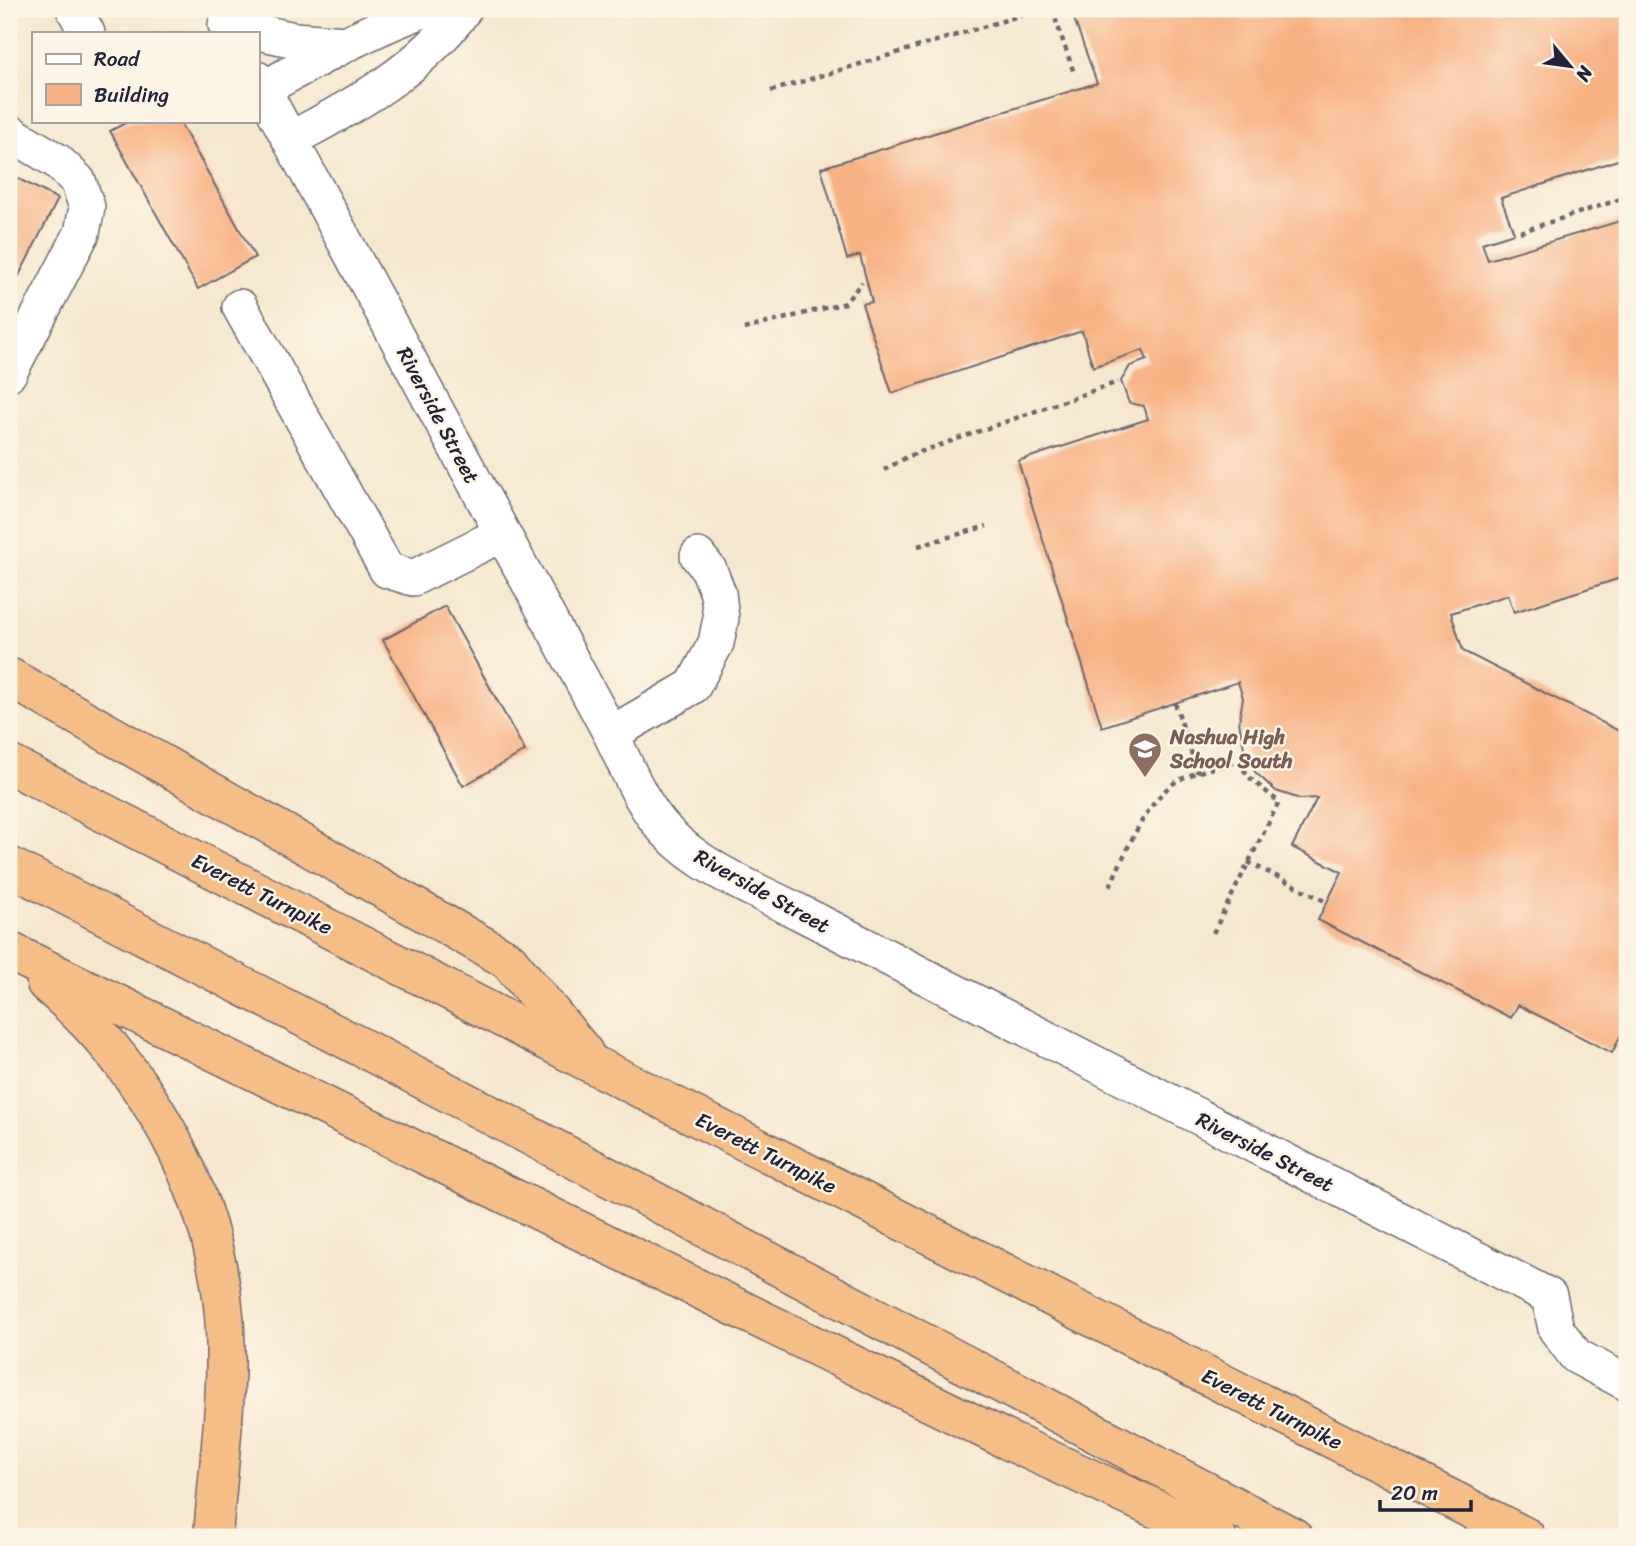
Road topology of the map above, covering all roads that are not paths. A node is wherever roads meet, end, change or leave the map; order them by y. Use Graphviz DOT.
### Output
graph roads {
  1 [pos="74,9"];
  2 [pos="426,9"];
  3 [pos="464,9"];
  4 [pos="224,22"];
  5 [pos="86,32"];
  6 [pos="345,44"];
  7 [pos="260,84"];
  8 [pos="9,132"];
  9 [pos="291,139"];
  10 [pos="240,307"];
  11 [pos="9,373"];
  12 [pos="502,534"];
  13 [pos="698,556"];
  14 [pos="9,677"];
  15 [pos="611,734"];
  16 [pos="9,764"];
  17 [pos="9,866"];
  18 [pos="9,952"];
  19 [pos="594,1065"];
  20 [pos="1627,1383"];
  21 [pos="214,1537"];
  22 [pos="1217,1537"];
  23 [pos="1293,1537"];
  24 [pos="1526,1537"];
  1 -- 5 [label="street"];
  2 -- 6 [label="street"];
  3 -- 9 [label="street"];
  4 -- 6 [label="street"];
  6 -- 7 [label="street"];
  7 -- 9 [label="street, Riverside Street"];
  8 -- 11 [label="street"];
  9 -- 12 [label="street, Riverside Street"];
  10 -- 12 [label="street"];
  12 -- 15 [label="street, Riverside Street"];
  13 -- 15 [label="street"];
  14 -- 19 [label="highway"];
  15 -- 20 [label="street, Riverside Street"];
  16 -- 19 [label="highway, Everett Turnpike"];
  17 -- 23 [label="highway"];
  18 -- 21 [label="highway"];
  18 -- 22 [label="highway"];
  19 -- 24 [label="highway, Everett Turnpike"];
}
